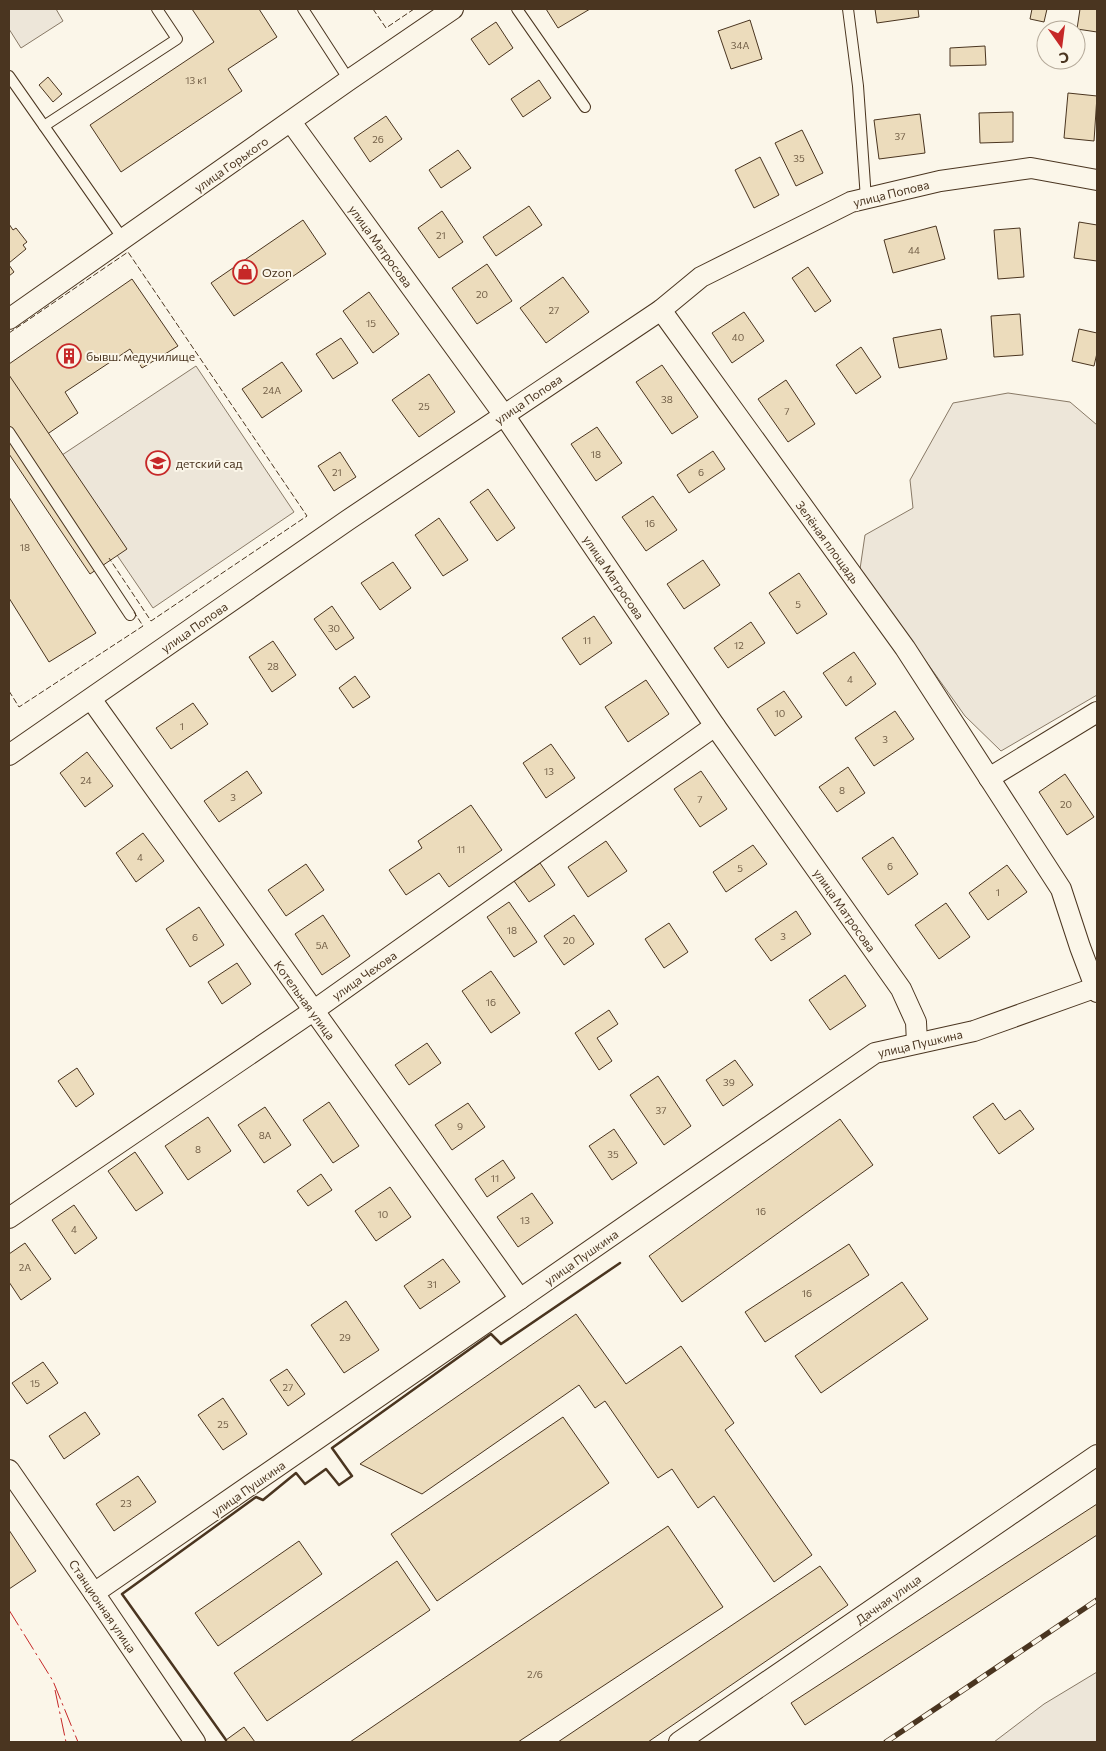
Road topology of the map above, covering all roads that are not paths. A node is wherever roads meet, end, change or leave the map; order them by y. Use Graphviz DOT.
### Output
graph roads {
  1 [pos="157,9"];
  2 [pos="303,9"];
  3 [pos="453,9"];
  4 [pos="516,9"];
  5 [pos="848,9"];
  6 [pos="9,76"];
  7 [pos="349,80"];
  8 [pos="585,107"];
  9 [pos="291,122"];
  10 [pos="44,126"];
  11 [pos="1097,180"];
  12 [pos="866,199"];
  13 [pos="123,239"];
  14 [pos="661,310"];
  15 [pos="9,319"];
  16 [pos="504,415"];
  17 [pos="9,432"];
  18 [pos="130,615"];
  19 [pos="91,699"];
  20 [pos="1097,712"];
  21 [pos="715,726"];
  22 [pos="9,755"];
  23 [pos="989,778"];
  24 [pos="1097,989"];
  25 [pos="313,1011"];
  26 [pos="917,1043"];
  27 [pos="9,1218"];
  28 [pos="520,1299"];
  29 [pos="1097,1455"];
  30 [pos="9,1470"];
  31 [pos="94,1593"];
  32 [pos="195,1742"];
  33 [pos="679,1742"];
  1 -- 10 [label="lane"];
  2 -- 7 [label="lane"];
  3 -- 7 [label="street, улица Горького"];
  4 -- 8 [label="lane"];
  5 -- 12 [label="lane"];
  6 -- 10 [label="lane"];
  7 -- 9 [label="street, улица Горького"];
  9 -- 13 [label="street, улица Горького"];
  9 -- 16 [label="street, улица Матросова"];
  10 -- 13 [label="lane"];
  11 -- 12 [label="street, улица Попова"];
  12 -- 14 [label="street, улица Попова"];
  13 -- 15 [label="street, улица Горького"];
  14 -- 16 [label="street, улица Попова"];
  14 -- 23 [label="street, Зелёная площадь"];
  16 -- 19 [label="street, улица Попова"];
  16 -- 21 [label="street, улица Матросова"];
  17 -- 18 [label="lane"];
  19 -- 22 [label="street, улица Попова"];
  19 -- 25 [label="street, Котельная улица"];
  20 -- 23 [label="street"];
  21 -- 25 [label="street, улица Чехова"];
  21 -- 26 [label="street, улица Матросова"];
  23 -- 24 [label="street, Зелёная площадь"];
  24 -- 26 [label="street, улица Пушкина"];
  25 -- 27 [label="street, улица Чехова"];
  25 -- 28 [label="street, Котельная улица"];
  26 -- 28 [label="street, улица Пушкина"];
  28 -- 31 [label="street, улица Пушкина"];
  29 -- 33 [label="street, Дачная улица"];
  30 -- 31 [label="street, Станционная улица"];
  31 -- 32 [label="street, Станционная улица"];
}
